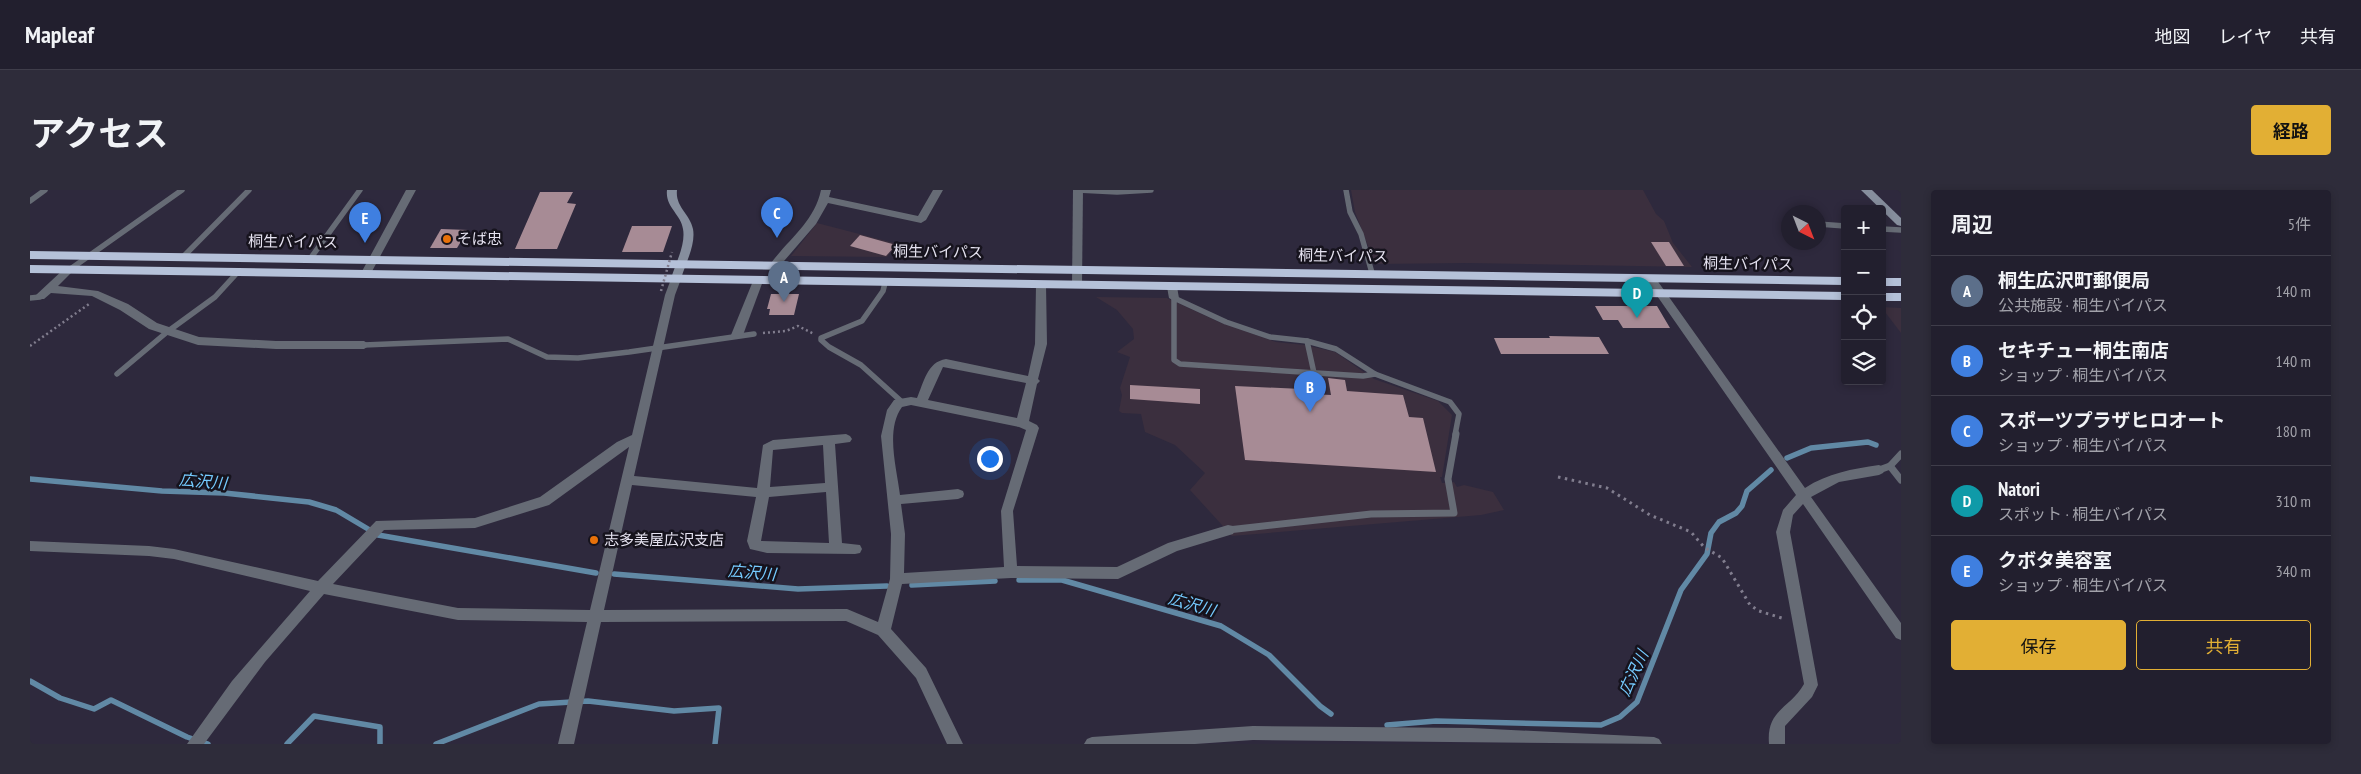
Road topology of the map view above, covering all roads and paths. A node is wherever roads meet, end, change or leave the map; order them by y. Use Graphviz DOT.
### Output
graph roads {
  1 [pos="45,190"];
  2 [pos="182,190"];
  3 [pos="249,190"];
  4 [pos="360,190"];
  5 [pos="411,190"];
  6 [pos="672,190"];
  7 [pos="938,190"];
  8 [pos="1078,190"];
  9 [pos="1151,190"];
  10 [pos="1346,190"];
  11 [pos="1866,190"];
  12 [pos="826,194"];
  13 [pos="30,202"];
  14 [pos="1901,223"];
  15 [pos="1826,225"];
  16 [pos="1841,226"];
  17 [pos="1886,229"];
  18 [pos="1901,230"];
  19 [pos="671,245"];
  20 [pos="30,255"];
  21 [pos="91,256"];
  22 [pos="183,256"];
  23 [pos="310,259"];
  24 [pos="373,260"];
  25 [pos="680,264"];
  26 [pos="774,266"];
  27 [pos="30,269"];
  28 [pos="69,270"];
  29 [pos="1077,271"];
  30 [pos="237,273"];
  31 [pos="1372,273"];
  32 [pos="365,275"];
  33 [pos="1650,278"];
  34 [pos="676,279"];
  35 [pos="758,281"];
  36 [pos="1841,281"];
  37 [pos="1886,282"];
  38 [pos="1901,282"];
  39 [pos="885,283"];
  40 [pos="1041,285"];
  41 [pos="1077,285"];
  42 [pos="49,288"];
  43 [pos="661,291"];
  44 [pos="1173,293"];
  45 [pos="1661,294"];
  46 [pos="100,296"];
  47 [pos="1841,296"];
  48 [pos="35,297"];
  49 [pos="1886,297"];
  50 [pos="1901,297"];
  51 [pos="167,332"];
  52 [pos="754,334"];
  53 [pos="737,335"];
  54 [pos="821,338"];
  55 [pos="1306,341"];
  56 [pos="364,345"];
  57 [pos="30,346"];
  58 [pos="658,349"];
  59 [pos="1314,373"];
  60 [pos="117,374"];
  61 [pos="1375,374"];
  62 [pos="1034,381"];
  63 [pos="902,402"];
  64 [pos="921,403"];
  65 [pos="1022,423"];
  66 [pos="636,438"];
  67 [pos="846,439"];
  68 [pos="828,441"];
  69 [pos="1901,454"];
  70 [pos="1885,468"];
  71 [pos="1558,477"];
  72 [pos="627,480"];
  73 [pos="1901,480"];
  74 [pos="832,487"];
  75 [pos="763,493"];
  76 [pos="958,494"];
  77 [pos="1804,496"];
  78 [pos="895,500"];
  79 [pos="1228,530"];
  80 [pos="30,546"];
  81 [pos="836,549"];
  82 [pos="855,549"];
  83 [pos="1011,572"];
  84 [pos="897,578"];
  85 [pos="319,587"];
  86 [pos="596,616"];
  87 [pos="1894,616"];
  88 [pos="1801,622"];
  89 [pos="882,631"];
  90 [pos="1901,634"];
  91 [pos="1153,741"];
  92 [pos="1586,742"];
  93 [pos="194,744"];
  94 [pos="566,744"];
  95 [pos="956,744"];
  96 [pos="1092,744"];
  97 [pos="1654,744"];
  98 [pos="1777,744"];
  1 -- 13 [label="lane"];
  2 -- 21 [label="lane"];
  3 -- 22 [label="lane"];
  4 -- 23 [label="lane"];
  5 -- 24 [label="street"];
  6 -- 25 [label="street"];
  7 -- 12 [label="street"];
  8 -- 9 [label="lane"];
  8 -- 29 [label="street"];
  10 -- 31 [label="lane"];
  11 -- 14 [label="street"];
  12 -- 26 [label="street"];
  15 -- 16 [label="lane"];
  17 -- 18 [label="lane"];
  19 -- 43 [label="path, bridge"];
  20 -- 21 [label="highway, 桐生バイパス"];
  21 -- 22 [label="highway, 桐生バイパス"];
  21 -- 28 [label="lane"];
  22 -- 23 [label="highway, 桐生バイパス"];
  23 -- 24 [label="highway, 桐生バイパス"];
  24 -- 25 [label="highway, 桐生バイパス"];
  24 -- 32 [label="street"];
  25 -- 26 [label="highway, 桐生バイパス"];
  25 -- 34 [label="street"];
  26 -- 29 [label="highway, 桐生バイパス"];
  27 -- 28 [label="highway, 桐生バイパス"];
  28 -- 30 [label="highway, 桐生バイパス"];
  28 -- 42 [label="street"];
  29 -- 31 [label="highway, 桐生バイパス"];
  29 -- 41 [label="street"];
  30 -- 32 [label="highway, 桐生バイパス"];
  30 -- 51 [label="lane"];
  31 -- 33 [label="highway, 桐生バイパス"];
  32 -- 34 [label="highway, 桐生バイパス"];
  33 -- 36 [label="highway, 桐生バイパス"];
  33 -- 45 [label="street"];
  34 -- 35 [label="highway, 桐生バイパス"];
  34 -- 58 [label="street"];
  35 -- 39 [label="highway, 桐生バイパス"];
  35 -- 53 [label="street"];
  37 -- 38 [label="highway"];
  39 -- 40 [label="highway, 桐生バイパス"];
  39 -- 54 [label="lane"];
  40 -- 41 [label="highway, 桐生バイパス"];
  40 -- 62 [label="street"];
  41 -- 44 [label="highway, 桐生バイパス"];
  42 -- 46 [label="street"];
  42 -- 48 [label="street"];
  44 -- 45 [label="highway, 桐生バイパス"];
  44 -- 55 [label="lane"];
  44 -- 59 [label="lane"];
  45 -- 47 [label="highway, 桐生バイパス"];
  45 -- 77 [label="street"];
  46 -- 51 [label="street"];
  46 -- 57 [label="path"];
  49 -- 50 [label="highway"];
  51 -- 56 [label="street"];
  51 -- 60 [label="lane"];
  52 -- 53 [label="lane"];
  52 -- 54 [label="path"];
  53 -- 58 [label="lane"];
  54 -- 63 [label="lane"];
  55 -- 59 [label="lane"];
  55 -- 61 [label="lane"];
  56 -- 58 [label="lane"];
  58 -- 66 [label="street"];
  59 -- 61 [label="lane"];
  61 -- 79 [label="lane"];
  62 -- 64 [label="street"];
  62 -- 65 [label="street"];
  63 -- 64 [label="street"];
  63 -- 78 [label="street"];
  64 -- 65 [label="street"];
  65 -- 83 [label="street"];
  66 -- 72 [label="street"];
  66 -- 85 [label="street"];
  67 -- 68 [label="street"];
  68 -- 74 [label="street"];
  68 -- 75 [label="street"];
  69 -- 70 [label="lane"];
  70 -- 73 [label="lane"];
  70 -- 77 [label="street"];
  71 -- 88 [label="path"];
  72 -- 75 [label="street"];
  72 -- 86 [label="street"];
  74 -- 75 [label="street"];
  74 -- 81 [label="street"];
  75 -- 81 [label="street"];
  76 -- 78 [label="street"];
  77 -- 87 [label="street"];
  77 -- 88 [label="street"];
  78 -- 84 [label="street"];
  79 -- 83 [label="street"];
  80 -- 85 [label="street"];
  81 -- 82 [label="street"];
  83 -- 84 [label="street"];
  84 -- 89 [label="street"];
  85 -- 86 [label="street"];
  85 -- 93 [label="street"];
  86 -- 89 [label="street"];
  86 -- 94 [label="street"];
  87 -- 90 [label="street"];
  88 -- 98 [label="street"];
  89 -- 95 [label="street"];
  91 -- 92 [label="street"];
  91 -- 96 [label="street"];
  92 -- 97 [label="street"];
}
